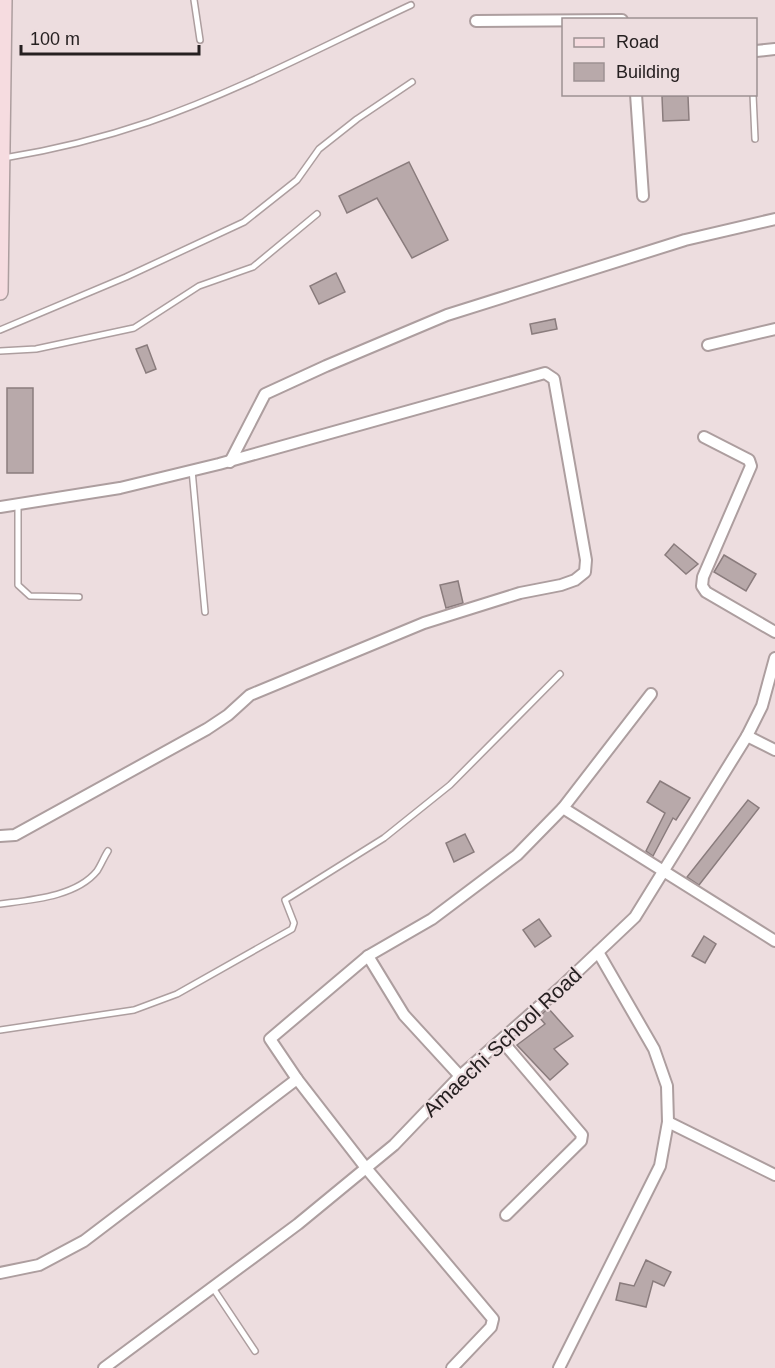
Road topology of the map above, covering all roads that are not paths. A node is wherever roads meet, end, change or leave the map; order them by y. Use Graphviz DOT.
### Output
graph roads {
  1 [pos="4,0"];
  2 [pos="194,0"];
  3 [pos="411,5"];
  4 [pos="562,20"];
  5 [pos="476,21"];
  6 [pos="200,40"];
  7 [pos="775,49"];
  8 [pos="757,51"];
  9 [pos="412,82"];
  10 [pos="636,96"];
  11 [pos="753,96"];
  12 [pos="755,139"];
  13 [pos="2,159"];
  14 [pos="643,196"];
  15 [pos="317,214"];
  16 [pos="775,219"];
  17 [pos="0,292"];
  18 [pos="775,329"];
  19 [pos="0,330"];
  20 [pos="708,345"];
  21 [pos="0,351"];
  22 [pos="704,437"];
  23 [pos="230,462"];
  24 [pos="192,470"];
  25 [pos="18,504"];
  26 [pos="0,507"];
  27 [pos="80,597"];
  28 [pos="205,612"];
  29 [pos="775,632"];
  30 [pos="775,658"];
  31 [pos="560,674"];
  32 [pos="651,694"];
  33 [pos="747,736"];
  34 [pos="775,750"];
  35 [pos="563,808"];
  36 [pos="0,836"];
  37 [pos="108,851"];
  38 [pos="664,872"];
  39 [pos="0,904"];
  40 [pos="775,940"];
  41 [pos="598,952"];
  42 [pos="368,956"];
  43 [pos="0,1030"];
  44 [pos="502,1041"];
  45 [pos="460,1076"];
  46 [pos="297,1080"];
  47 [pos="668,1122"];
  48 [pos="366,1168"];
  49 [pos="775,1175"];
  50 [pos="506,1215"];
  51 [pos="0,1273"];
  52 [pos="212,1287"];
  53 [pos="255,1351"];
  54 [pos="104,1368"];
  55 [pos="452,1368"];
  56 [pos="559,1368"];
  1 -- 13 [label="main road"];
  2 -- 6 [label="lane"];
  3 -- 13 [label="lane"];
  4 -- 5 [label="street"];
  7 -- 8 [label="street"];
  9 -- 19 [label="lane"];
  10 -- 14 [label="street"];
  11 -- 12 [label="lane"];
  13 -- 17 [label="main road"];
  15 -- 21 [label="lane"];
  16 -- 23 [label="street"];
  18 -- 20 [label="street"];
  22 -- 29 [label="street"];
  23 -- 24 [label="street"];
  23 -- 36 [label="street"];
  24 -- 25 [label="street"];
  24 -- 28 [label="lane"];
  25 -- 26 [label="street"];
  25 -- 27 [label="lane"];
  30 -- 33 [label="street, Amaechi School Road"];
  31 -- 43 [label="lane"];
  32 -- 35 [label="street"];
  33 -- 34 [label="street"];
  33 -- 38 [label="street, Amaechi School Road"];
  35 -- 38 [label="street"];
  35 -- 42 [label="street"];
  37 -- 39 [label="lane"];
  38 -- 40 [label="street"];
  38 -- 41 [label="street, Amaechi School Road"];
  41 -- 44 [label="street, Amaechi School Road"];
  41 -- 47 [label="street"];
  42 -- 45 [label="street"];
  42 -- 46 [label="street"];
  44 -- 45 [label="street, Amaechi School Road"];
  44 -- 50 [label="street"];
  45 -- 48 [label="street, Amaechi School Road"];
  46 -- 48 [label="street"];
  46 -- 51 [label="street"];
  47 -- 49 [label="street"];
  47 -- 56 [label="street"];
  48 -- 52 [label="street, Amaechi School Road"];
  48 -- 55 [label="street"];
  52 -- 53 [label="lane"];
  52 -- 54 [label="street, Amaechi School Road"];
}
